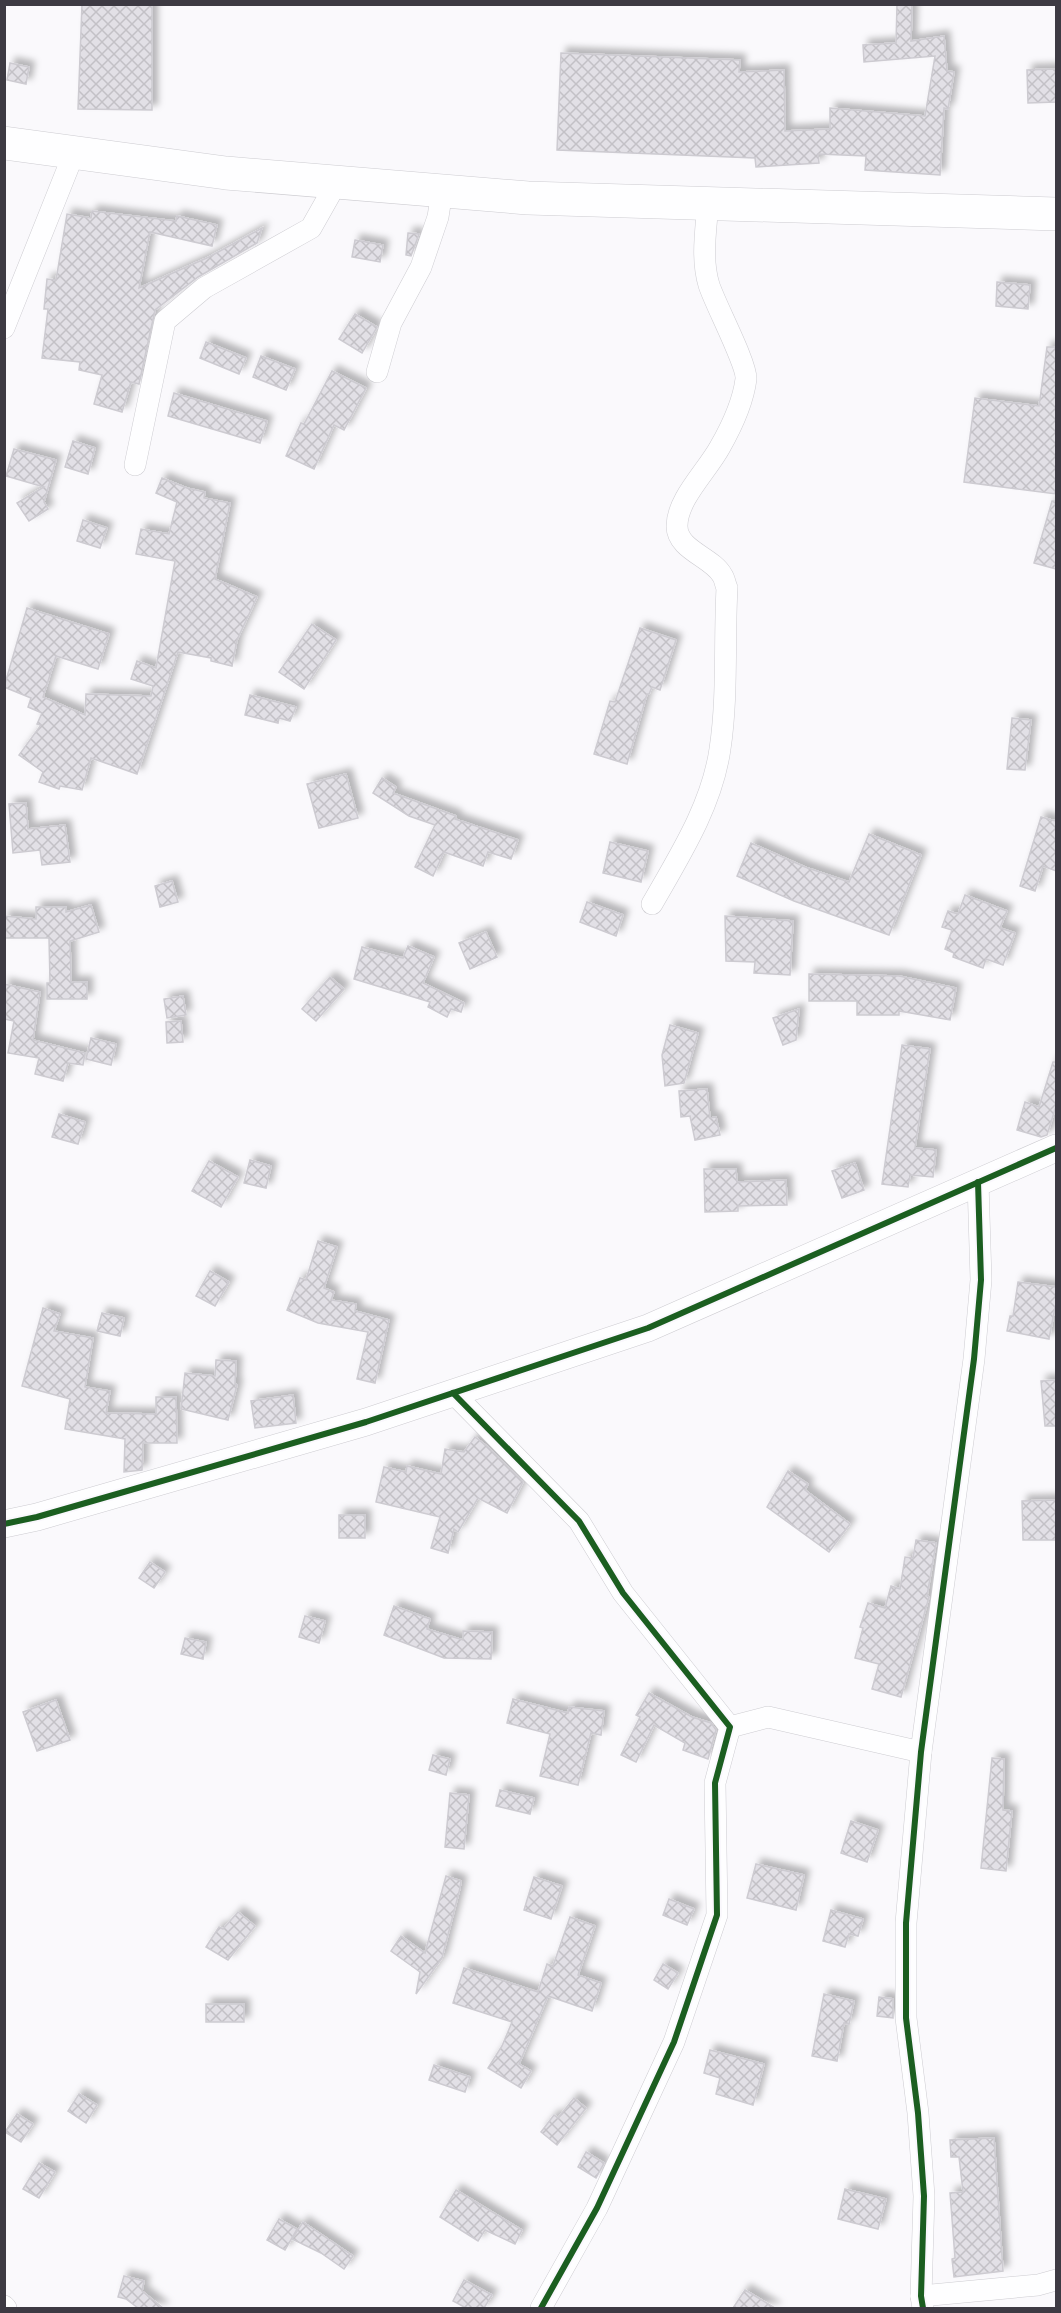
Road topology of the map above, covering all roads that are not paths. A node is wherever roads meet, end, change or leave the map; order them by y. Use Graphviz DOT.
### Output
graph roads {
  1 [pos="4,142"];
  2 [pos="74,153"];
  3 [pos="337,182"];
  4 [pos="442,191"];
  5 [pos="708,203"];
  6 [pos="1056,214"];
  7 [pos="4,328"];
  8 [pos="377,372"];
  9 [pos="135,465"];
  10 [pos="652,904"];
  11 [pos="1056,1148"];
  12 [pos="978,1182"];
  13 [pos="453,1393"];
  14 [pos="4,1524"];
  15 [pos="730,1727"];
  16 [pos="921,1752"];
  17 [pos="1056,2280"];
  18 [pos="922,2302"];
  19 [pos="542,2308"];
  1 -- 2 [label="main road"];
  2 -- 3 [label="main road"];
  2 -- 7 [label="street"];
  3 -- 4 [label="main road"];
  3 -- 9 [label="street"];
  4 -- 5 [label="main road"];
  4 -- 8 [label="street"];
  5 -- 6 [label="main road"];
  5 -- 10 [label="street"];
  11 -- 12 [label="street"];
  12 -- 13 [label="street"];
  12 -- 16 [label="street"];
  13 -- 14 [label="street"];
  13 -- 15 [label="street"];
  15 -- 16 [label="street"];
  15 -- 19 [label="street"];
  16 -- 18 [label="street"];
  17 -- 18 [label="street"];
}
